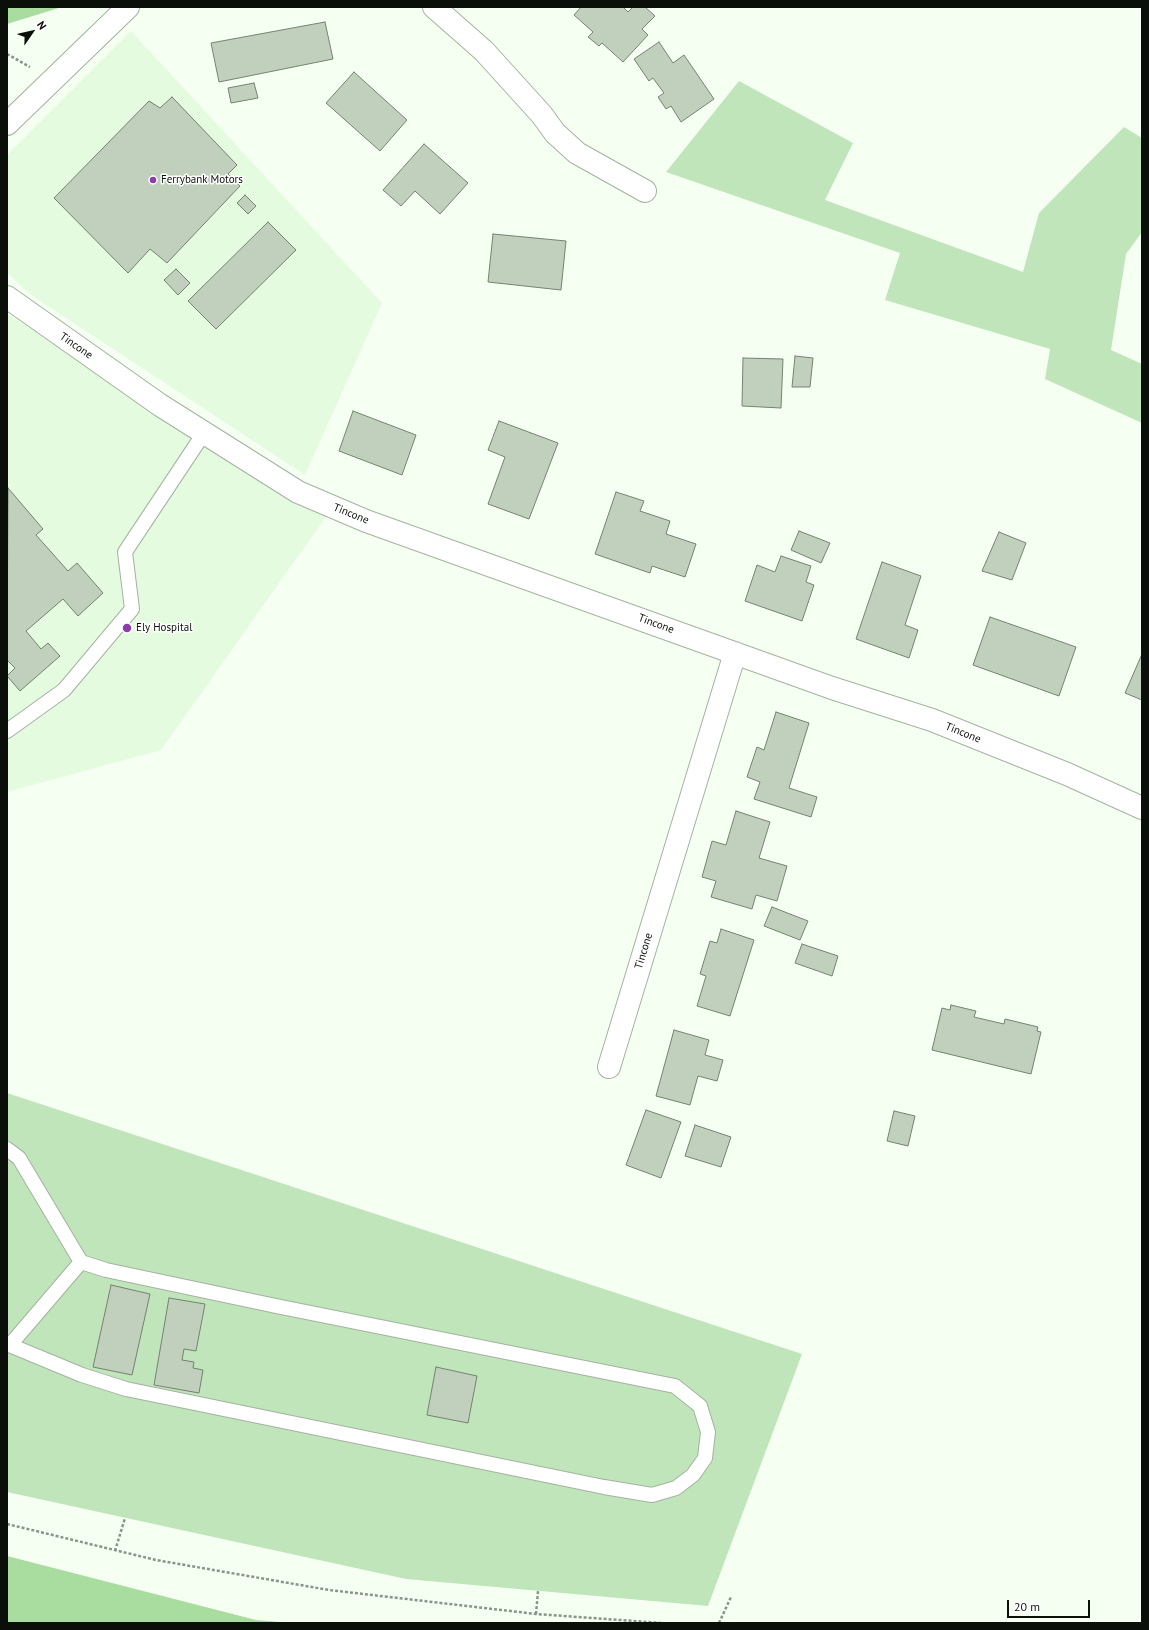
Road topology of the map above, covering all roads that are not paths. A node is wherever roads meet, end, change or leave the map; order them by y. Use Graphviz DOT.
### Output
graph roads {
  1 [pos="128,7"];
  2 [pos="434,7"];
  3 [pos="7,124"];
  4 [pos="645,191"];
  5 [pos="7,298"];
  6 [pos="204,434"];
  7 [pos="735,653"];
  8 [pos="7,731"];
  9 [pos="1142,808"];
  10 [pos="609,1067"];
  11 [pos="7,1150"];
  12 [pos="81,1262"];
  13 [pos="9,1344"];
  1 -- 3 [label="street"];
  2 -- 4 [label="street"];
  5 -- 6 [label="street, Tincone"];
  6 -- 7 [label="street, Tincone"];
  6 -- 8 [label="lane"];
  7 -- 9 [label="street, Tincone"];
  7 -- 10 [label="street, Tincone"];
  11 -- 12 [label="lane"];
  12 -- 13 [label="lane"];
  12 -- 13 [label="lane"];
}
